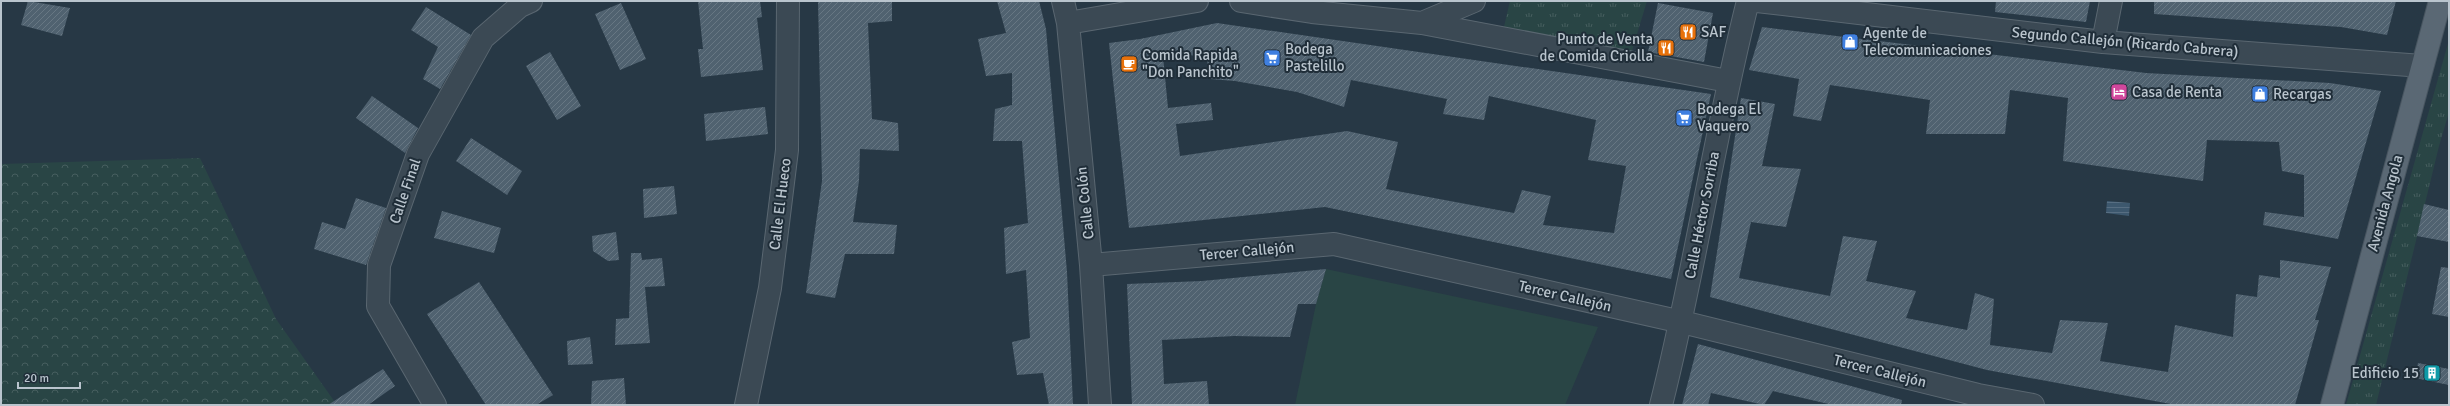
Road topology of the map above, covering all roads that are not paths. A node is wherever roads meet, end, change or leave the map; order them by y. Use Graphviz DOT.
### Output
graph roads {
  1 [pos="531,1"];
  2 [pos="788,1"];
  3 [pos="1063,1"];
  4 [pos="1197,1"];
  5 [pos="1241,1"];
  6 [pos="1474,1"];
  7 [pos="1748,1"];
  8 [pos="1757,1"];
  9 [pos="2111,1"];
  10 [pos="2440,1"];
  11 [pos="1068,22"];
  12 [pos="1422,23"];
  13 [pos="2103,42"];
  14 [pos="2422,66"];
  15 [pos="1728,82"];
  16 [pos="1091,265"];
  17 [pos="1682,322"];
  18 [pos="1976,400"];
  19 [pos="436,405"];
  20 [pos="746,405"];
  21 [pos="1100,405"];
  22 [pos="1661,405"];
  23 [pos="2033,405"];
  24 [pos="2332,405"];
  1 -- 19 [label="street, Calle Final"];
  2 -- 20 [label="street, Calle El Hueco"];
  3 -- 11 [label="street, Calle Colón"];
  4 -- 11 [label="street"];
  5 -- 12 [label="street"];
  6 -- 12 [label="street"];
  7 -- 15 [label="street, Calle Héctor Sorriba"];
  8 -- 13 [label="street, Segundo Callejón (Ricardo Cabrera)"];
  9 -- 13 [label="street"];
  10 -- 14 [label="main road, Avenida Angola"];
  11 -- 16 [label="street, Calle Colón"];
  12 -- 15 [label="street"];
  13 -- 14 [label="street, Segundo Callejón (Ricardo Cabrera)"];
  14 -- 24 [label="main road, Avenida Angola"];
  15 -- 17 [label="street, Calle Héctor Sorriba"];
  16 -- 17 [label="street, Tercer Callejón"];
  16 -- 21 [label="street, Calle Colón"];
  17 -- 18 [label="street, Tercer Callejón"];
  17 -- 22 [label="street, Calle Héctor Sorriba"];
  18 -- 23 [label="street, Tercer Callejón"];
}
